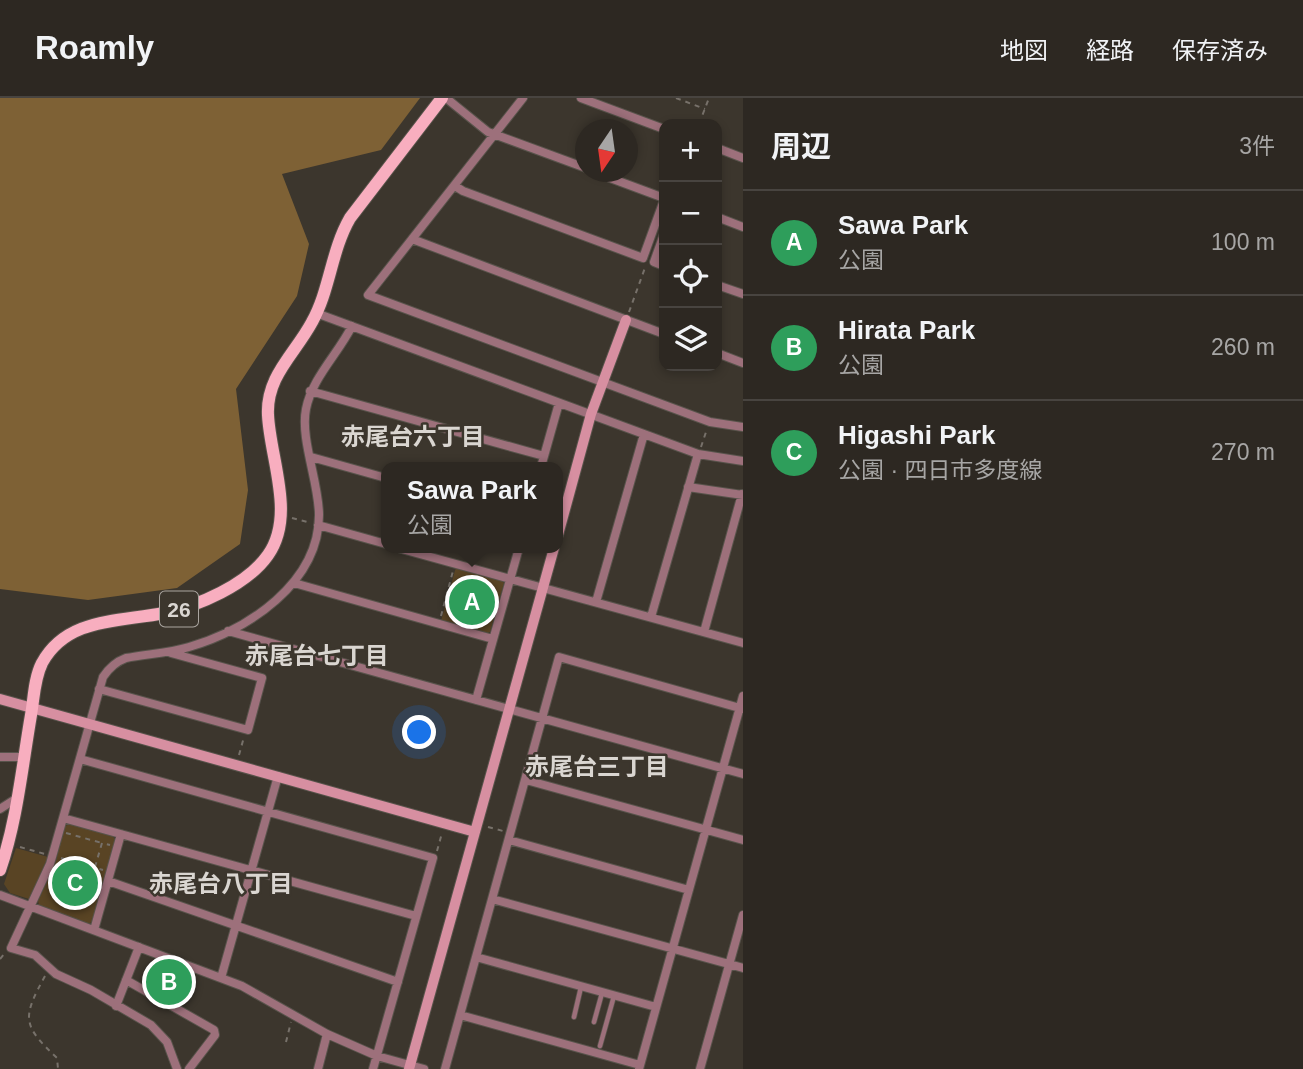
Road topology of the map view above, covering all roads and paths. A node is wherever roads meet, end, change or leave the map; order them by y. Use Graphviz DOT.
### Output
graph roads {
  1 [pos="444,98"];
  2 [pos="523,98"];
  3 [pos="582,98"];
  4 [pos="676,98"];
  5 [pos="709,98"];
  6 [pos="705,108"];
  7 [pos="701,119"];
  8 [pos="659,127"];
  9 [pos="495,134"];
  10 [pos="722,150"];
  11 [pos="743,158"];
  12 [pos="575,165"];
  13 [pos="620,182"];
  14 [pos="455,186"];
  15 [pos="659,197"];
  16 [pos="659,213"];
  17 [pos="722,219"];
  18 [pos="743,227"];
  19 [pos="412,239"];
  20 [pos="659,248"];
  21 [pos="648,260"];
  22 [pos="659,264"];
  23 [pos="722,287"];
  24 [pos="743,294"];
  25 [pos="317,313"];
  26 [pos="626,320"];
  27 [pos="352,326"];
  28 [pos="659,332"];
  29 [pos="722,355"];
  30 [pos="743,363"];
  31 [pos="603,382"];
  32 [pos="310,391"];
  33 [pos="559,402"];
  34 [pos="591,414"];
  35 [pos="710,422"];
  36 [pos="743,427"];
  37 [pos="644,434"];
  38 [pos="698,454"];
  39 [pos="544,456"];
  40 [pos="311,457"];
  41 [pos="743,461"];
  42 [pos="542,462"];
  43 [pos="381,477"];
  44 [pos="688,486"];
  45 [pos="743,495"];
  46 [pos="287,517"];
  47 [pos="563,517"];
  48 [pos="318,525"];
  49 [pos="381,543"];
  50 [pos="416,553"];
  51 [pos="518,553"];
  52 [pos="553,553"];
  53 [pos="455,564"];
  54 [pos="510,578"];
  55 [pos="294,583"];
  56 [pos="543,587"];
  57 [pos="597,602"];
  58 [pos="651,617"];
  59 [pos="438,624"];
  60 [pos="228,631"];
  61 [pos="704,632"];
  62 [pos="493,639"];
  63 [pos="743,643"];
  64 [pos="168,652"];
  65 [pos="99,689"];
  66 [pos="743,696"];
  67 [pos="0,699"];
  68 [pos="476,700"];
  69 [pos="33,708"];
  70 [pos="509,709"];
  71 [pos="741,709"];
  72 [pos="543,718"];
  73 [pos="90,723"];
  74 [pos="245,729"];
  75 [pos="0,757"];
  76 [pos="23,757"];
  77 [pos="80,759"];
  78 [pos="238,759"];
  79 [pos="723,768"];
  80 [pos="743,774"];
  81 [pos="278,776"];
  82 [pos="526,780"];
  83 [pos="17,798"];
  84 [pos="0,809"];
  85 [pos="268,812"];
  86 [pos="66,819"];
  87 [pos="479,828"];
  88 [pos="443,829"];
  89 [pos="706,830"];
  90 [pos="121,834"];
  91 [pos="510,837"];
  92 [pos="743,840"];
  93 [pos="102,843"];
  94 [pos="15,846"];
  95 [pos="117,847"];
  96 [pos="53,855"];
  97 [pos="433,858"];
  98 [pos="95,868"];
  99 [pos="0,870"];
  100 [pos="252,871"];
  101 [pos="109,877"];
  102 [pos="689,890"];
  103 [pos="0,895"];
  104 [pos="492,899"];
  105 [pos="31,906"];
  106 [pos="743,915"];
  107 [pos="416,916"];
  108 [pos="236,926"];
  109 [pos="94,930"];
  110 [pos="139,947"];
  111 [pos="673,949"];
  112 [pos="476,957"];
  113 [pos="729,965"];
  114 [pos="743,968"];
  115 [pos="49,969"];
  116 [pos="221,978"];
  117 [pos="126,980"];
  118 [pos="398,982"];
  119 [pos="582,986"];
  120 [pos="602,992"];
  121 [pos="614,995"];
  122 [pos="117,1006"];
  123 [pos="656,1007"];
  124 [pos="293,1014"];
  125 [pos="460,1015"];
  126 [pos="574,1017"];
  127 [pos="594,1022"];
  128 [pos="327,1034"];
  129 [pos="286,1042"];
  130 [pos="600,1046"];
  131 [pos="377,1056"];
  132 [pos="410,1067"];
  133 [pos="639,1067"];
  134 [pos="58,1069"];
  135 [pos="177,1069"];
  136 [pos="188,1069"];
  137 [pos="318,1069"];
  138 [pos="373,1069"];
  139 [pos="424,1069"];
  140 [pos="444,1069"];
  141 [pos="700,1069"];
  1 -- 9 [label="street"];
  1 -- 25 [label="main road, 26"];
  2 -- 9 [label="street"];
  3 -- 8 [label="street"];
  4 -- 6 [label="path"];
  5 -- 6 [label="path"];
  6 -- 7 [label="path"];
  9 -- 12 [label="street"];
  9 -- 14 [label="street"];
  10 -- 11 [label="street"];
  13 -- 15 [label="street"];
  14 -- 16 [label="street"];
  14 -- 19 [label="street"];
  17 -- 18 [label="street"];
  19 -- 26 [label="street"];
  19 -- 31 [label="street"];
  20 -- 22 [label="street"];
  21 -- 26 [label="path"];
  23 -- 24 [label="street"];
  25 -- 27 [label="street"];
  25 -- 69 [label="main road, 26"];
  26 -- 28 [label="street"];
  26 -- 31 [label="street"];
  27 -- 32 [label="street"];
  27 -- 33 [label="street"];
  29 -- 30 [label="street"];
  31 -- 34 [label="street"];
  31 -- 35 [label="street"];
  32 -- 39 [label="street"];
  32 -- 40 [label="street"];
  33 -- 34 [label="street"];
  33 -- 39 [label="street"];
  34 -- 37 [label="street"];
  34 -- 47 [label="street"];
  35 -- 36 [label="street"];
  35 -- 38 [label="path"];
  37 -- 38 [label="street"];
  37 -- 57 [label="street"];
  38 -- 41 [label="street"];
  38 -- 44 [label="street"];
  39 -- 42 [label="street"];
  40 -- 43 [label="street"];
  40 -- 48 [label="street"];
  44 -- 45 [label="street"];
  44 -- 58 [label="street"];
  45 -- 61 [label="street"];
  46 -- 48 [label="path"];
  48 -- 49 [label="street"];
  48 -- 55 [label="street"];
  50 -- 53 [label="street"];
  51 -- 54 [label="street"];
  52 -- 56 [label="street"];
  53 -- 54 [label="street"];
  53 -- 59 [label="path"];
  54 -- 56 [label="street"];
  54 -- 62 [label="street"];
  55 -- 59 [label="street"];
  55 -- 60 [label="street"];
  56 -- 57 [label="street"];
  56 -- 70 [label="street"];
  57 -- 58 [label="street"];
  58 -- 61 [label="street"];
  59 -- 62 [label="street"];
  60 -- 64 [label="street"];
  60 -- 68 [label="street"];
  61 -- 63 [label="street"];
  62 -- 68 [label="street"];
  64 -- 65 [label="street"];
  64 -- 74 [label="street"];
  65 -- 73 [label="street"];
  65 -- 74 [label="street"];
  66 -- 71 [label="street"];
  67 -- 69 [label="street"];
  68 -- 70 [label="street"];
  69 -- 73 [label="street"];
  69 -- 76 [label="main road, 26"];
  70 -- 72 [label="street"];
  70 -- 87 [label="street"];
  71 -- 72 [label="street"];
  71 -- 79 [label="street"];
  72 -- 79 [label="street"];
  72 -- 82 [label="street"];
  73 -- 77 [label="street"];
  73 -- 81 [label="street"];
  74 -- 78 [label="path"];
  75 -- 76 [label="street"];
  76 -- 83 [label="main road, 26"];
  77 -- 85 [label="street"];
  77 -- 86 [label="street"];
  79 -- 80 [label="street"];
  79 -- 89 [label="street"];
  81 -- 85 [label="street"];
  81 -- 87 [label="street"];
  82 -- 89 [label="street"];
  82 -- 91 [label="street"];
  83 -- 84 [label="street"];
  83 -- 99 [label="main road, 26"];
  85 -- 97 [label="street"];
  85 -- 100 [label="street"];
  86 -- 90 [label="street"];
  86 -- 93 [label="path"];
  86 -- 96 [label="street"];
  87 -- 91 [label="path"];
  87 -- 132 [label="street"];
  88 -- 97 [label="path"];
  89 -- 92 [label="street"];
  89 -- 102 [label="street"];
  90 -- 95 [label="street"];
  90 -- 100 [label="street"];
  91 -- 102 [label="street"];
  91 -- 104 [label="street"];
  93 -- 95 [label="path"];
  93 -- 98 [label="path"];
  94 -- 96 [label="path"];
  95 -- 101 [label="street"];
  96 -- 98 [label="path"];
  96 -- 105 [label="street"];
  97 -- 107 [label="street"];
  98 -- 101 [label="path"];
  100 -- 107 [label="street"];
  100 -- 108 [label="street"];
  101 -- 108 [label="street"];
  101 -- 109 [label="street"];
  102 -- 111 [label="street"];
  103 -- 105 [label="street"];
  104 -- 111 [label="street"];
  104 -- 112 [label="street"];
  105 -- 109 [label="street"];
  105 -- 115 [label="street"];
  106 -- 113 [label="street"];
  107 -- 118 [label="street"];
  108 -- 116 [label="street"];
  108 -- 118 [label="street"];
  109 -- 110 [label="street"];
  110 -- 116 [label="street"];
  110 -- 117 [label="street"];
  111 -- 113 [label="street"];
  111 -- 123 [label="street"];
  112 -- 119 [label="street"];
  112 -- 125 [label="street"];
  113 -- 114 [label="street"];
  113 -- 141 [label="street"];
  115 -- 122 [label="street"];
  115 -- 134 [label="path"];
  116 -- 124 [label="street"];
  117 -- 122 [label="street"];
  117 -- 136 [label="street"];
  118 -- 131 [label="street"];
  119 -- 120 [label="street"];
  119 -- 126 [label="lane"];
  120 -- 121 [label="street"];
  120 -- 127 [label="lane"];
  121 -- 123 [label="street"];
  121 -- 130 [label="lane"];
  122 -- 135 [label="street"];
  123 -- 133 [label="street"];
  124 -- 128 [label="street"];
  124 -- 129 [label="path"];
  125 -- 133 [label="street"];
  125 -- 140 [label="street"];
  128 -- 131 [label="street"];
  128 -- 137 [label="street"];
  131 -- 132 [label="street"];
  131 -- 138 [label="street"];
  132 -- 139 [label="street"];
}
